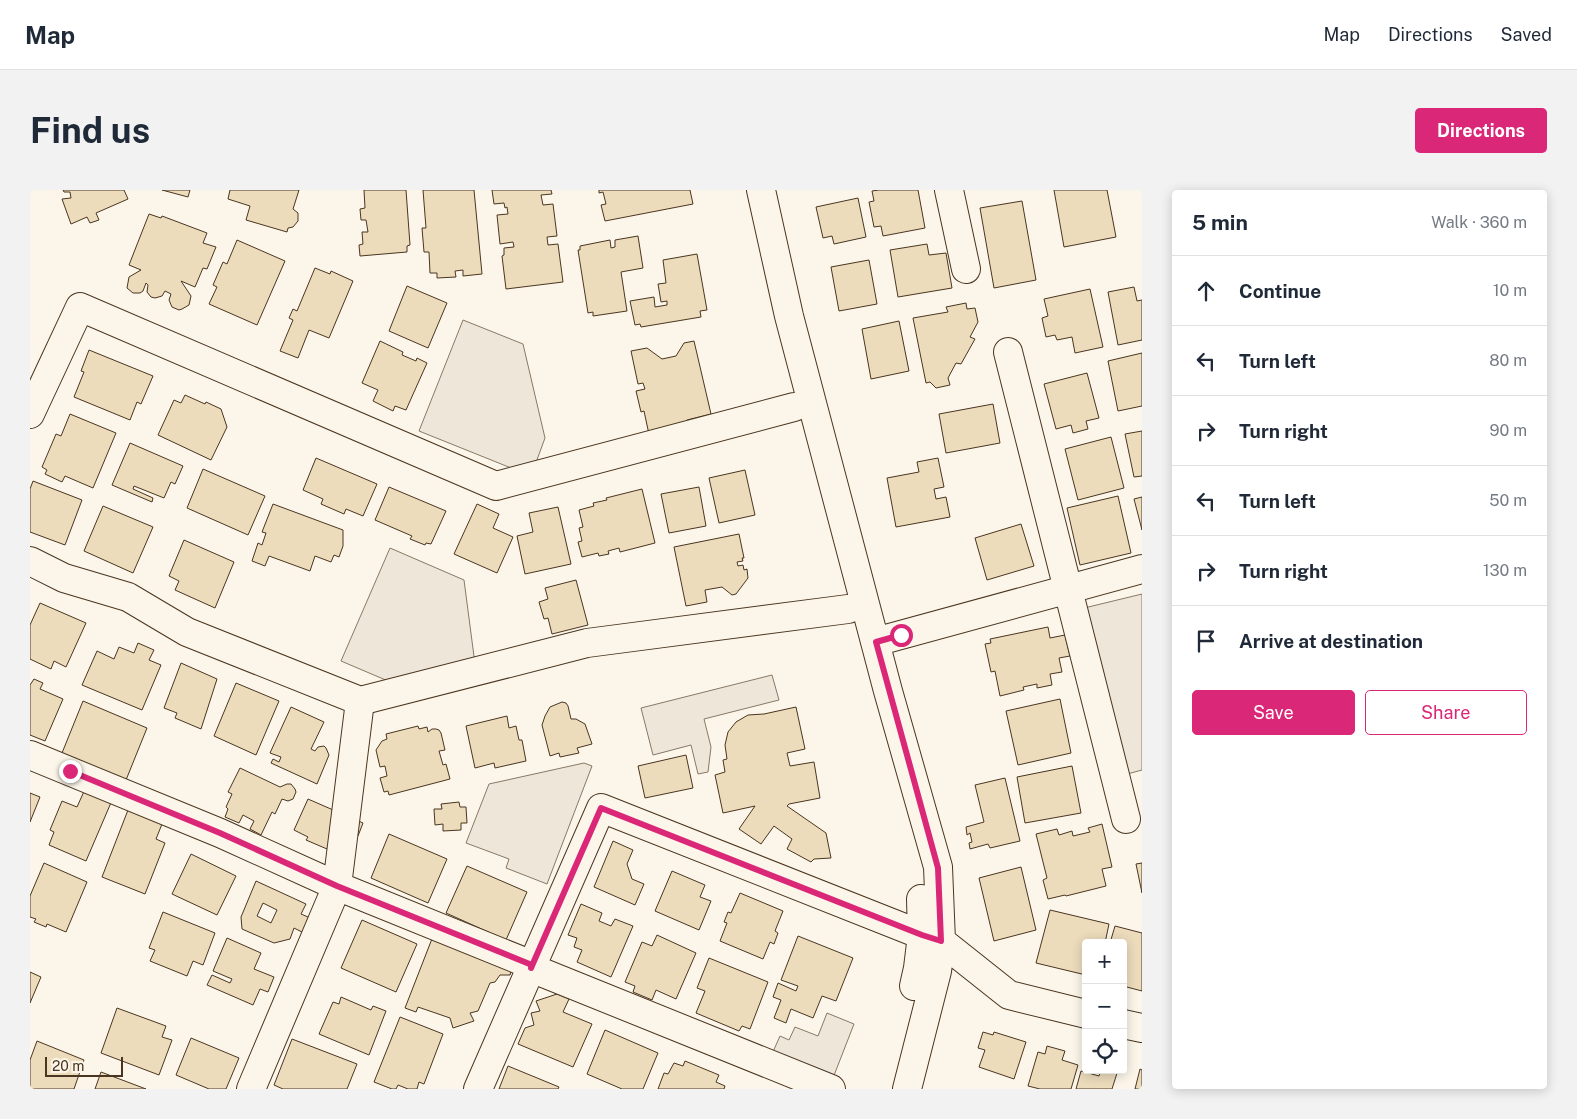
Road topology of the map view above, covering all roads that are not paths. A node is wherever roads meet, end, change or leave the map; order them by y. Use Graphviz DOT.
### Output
graph roads {
  1 [pos="742,190"];
  2 [pos="761,190"];
  3 [pos="949,190"];
  4 [pos="966,269"];
  5 [pos="1008,352"];
  6 [pos="794,407"];
  7 [pos="30,414"];
  8 [pos="30,561"];
  9 [pos="1142,569"];
  10 [pos="1068,589"];
  11 [pos="848,609"];
  12 [pos="876,642"];
  13 [pos="360,701"];
  14 [pos="30,755"];
  15 [pos="1126,819"];
  16 [pos="337,886"];
  17 [pos="932,938"];
  18 [pos="531,968"];
  19 [pos="1082,1013"];
  20 [pos="1127,1025"];
  21 [pos="1142,1028"];
  22 [pos="251,1089"];
  23 [pos="478,1089"];
  24 [pos="831,1089"];
  25 [pos="888,1089"];
  26 [pos="908,1089"];
  1 -- 6 [label="street"];
  2 -- 12 [label="street"];
  3 -- 4 [label="street"];
  5 -- 10 [label="street"];
  6 -- 7 [label="street"];
  6 -- 11 [label="street"];
  8 -- 13 [label="street"];
  9 -- 10 [label="street"];
  10 -- 12 [label="street"];
  10 -- 15 [label="street"];
  11 -- 13 [label="street"];
  11 -- 17 [label="street"];
  12 -- 17 [label="street"];
  13 -- 16 [label="street"];
  14 -- 16 [label="street"];
  16 -- 18 [label="street"];
  16 -- 22 [label="street"];
  17 -- 18 [label="street"];
  17 -- 19 [label="street"];
  17 -- 25 [label="street"];
  17 -- 26 [label="street"];
  18 -- 23 [label="street"];
  18 -- 24 [label="street"];
  20 -- 21 [label="street"];
}
